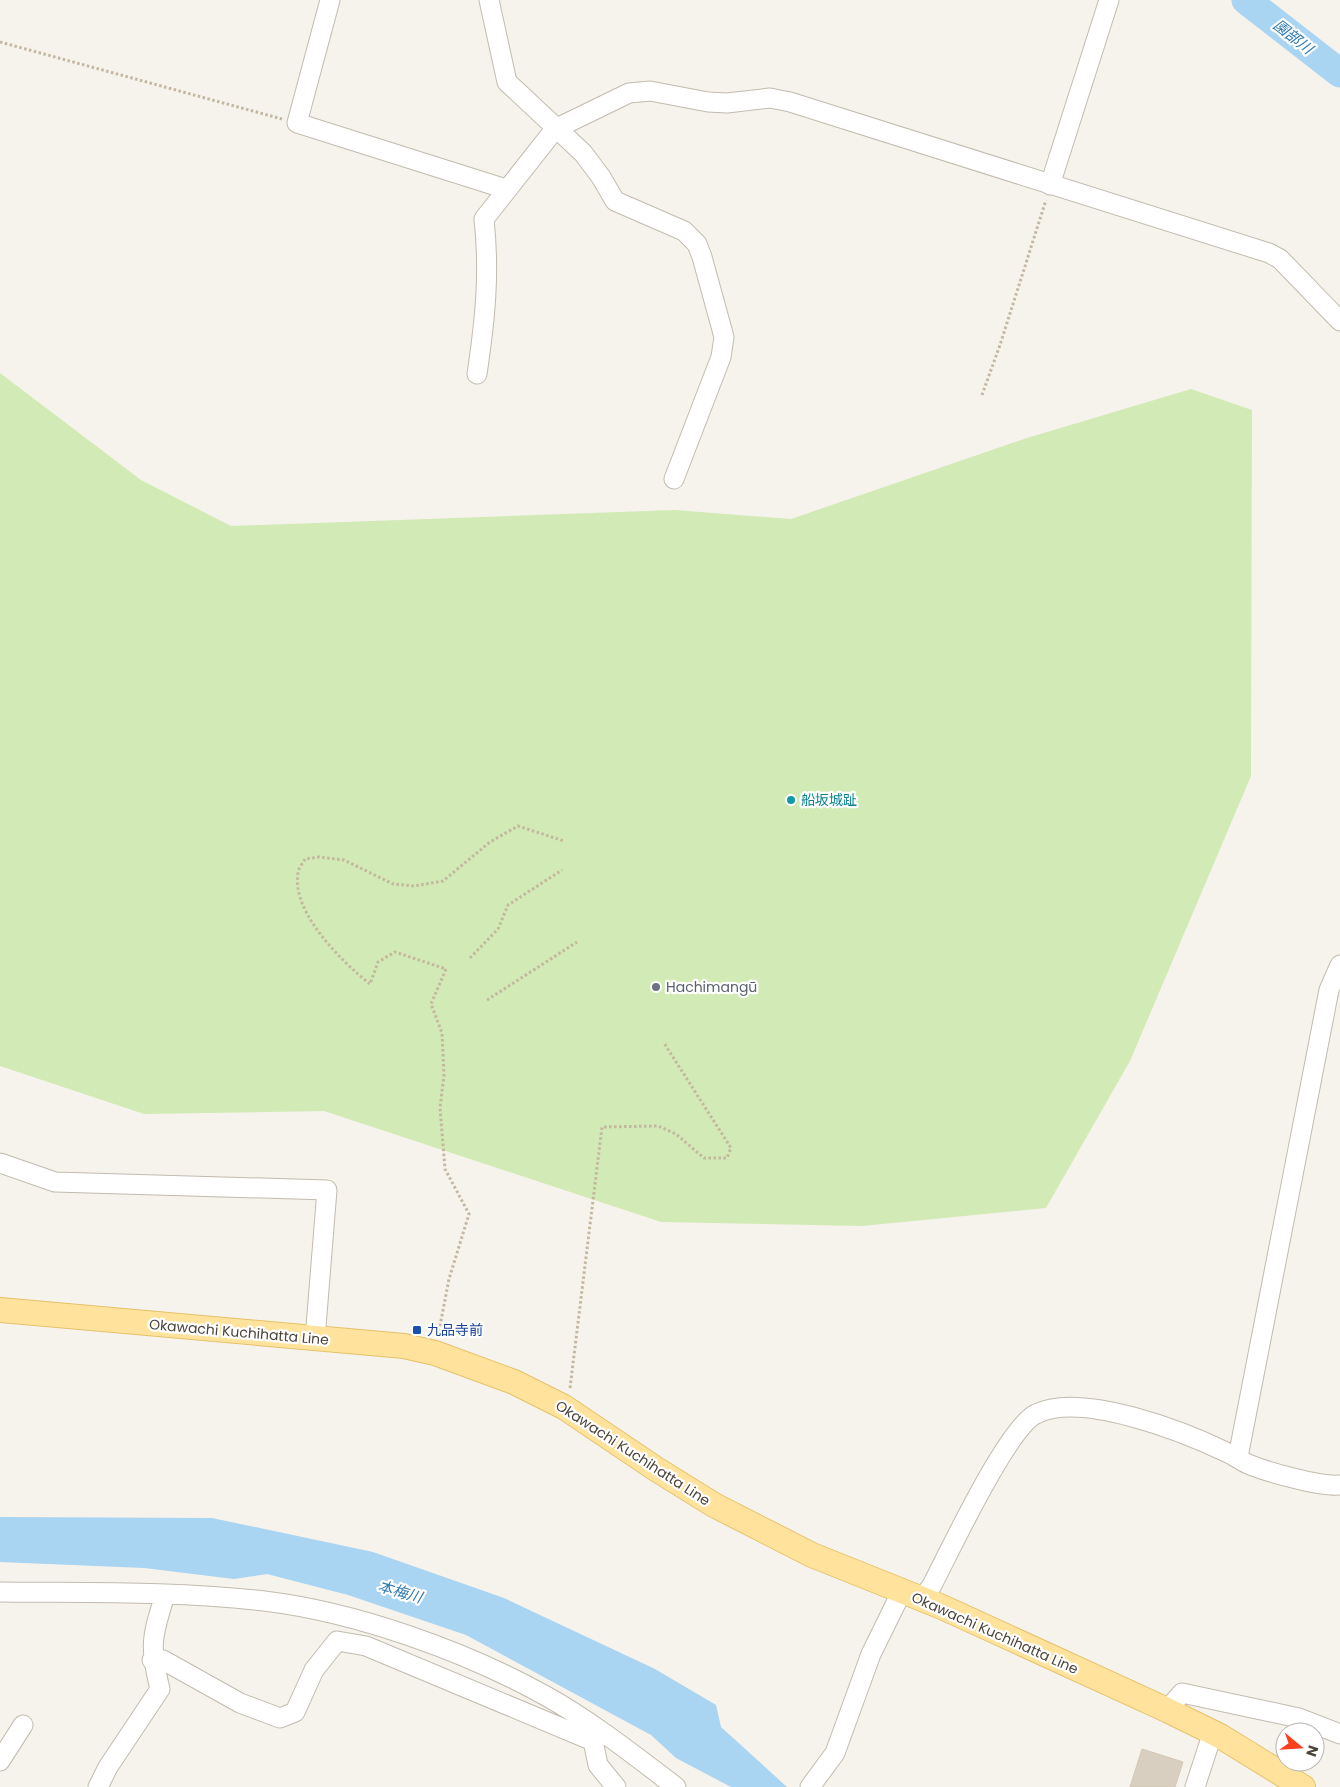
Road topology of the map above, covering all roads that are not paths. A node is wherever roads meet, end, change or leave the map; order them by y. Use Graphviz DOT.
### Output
graph roads {
  1 [pos="330,0"];
  2 [pos="489,0"];
  3 [pos="1109,0"];
  4 [pos="555,129"];
  5 [pos="1050,185"];
  6 [pos="506,189"];
  7 [pos="1340,321"];
  8 [pos="477,374"];
  9 [pos="674,479"];
  10 [pos="1340,965"];
  11 [pos="0,1163"];
  12 [pos="0,1310"];
  13 [pos="315,1339"];
  14 [pos="1238,1457"];
  15 [pos="1340,1485"];
  16 [pos="0,1592"];
  17 [pos="166,1595"];
  18 [pos="911,1595"];
  19 [pos="152,1660"];
  20 [pos="1166,1710"];
  21 [pos="22,1725"];
  22 [pos="1213,1732"];
  23 [pos="1340,1734"];
  24 [pos="599,1738"];
  25 [pos="0,1761"];
  26 [pos="98,1787"];
  27 [pos="616,1787"];
  28 [pos="676,1787"];
  29 [pos="810,1787"];
  30 [pos="1195,1787"];
  31 [pos="1303,1787"];
  1 -- 6 [label="street"];
  2 -- 4 [label="street"];
  3 -- 5 [label="street"];
  4 -- 5 [label="street"];
  4 -- 6 [label="street"];
  4 -- 9 [label="street"];
  5 -- 7 [label="street"];
  6 -- 8 [label="street"];
  10 -- 14 [label="street"];
  11 -- 13 [label="street"];
  12 -- 13 [label="main road, Okawachi Kuchihatta Line"];
  13 -- 18 [label="main road, Okawachi Kuchihatta Line"];
  14 -- 15 [label="street"];
  14 -- 18 [label="street"];
  16 -- 17 [label="street"];
  17 -- 19 [label="street"];
  17 -- 24 [label="street"];
  18 -- 20 [label="main road, Okawachi Kuchihatta Line"];
  18 -- 29 [label="street"];
  19 -- 24 [label="street"];
  19 -- 26 [label="street"];
  20 -- 22 [label="main road, Okawachi Kuchihatta Line"];
  20 -- 23 [label="street"];
  21 -- 25 [label="street"];
  22 -- 30 [label="street"];
  22 -- 31 [label="main road, Okawachi Kuchihatta Line"];
  24 -- 27 [label="street"];
  24 -- 28 [label="street"];
}
